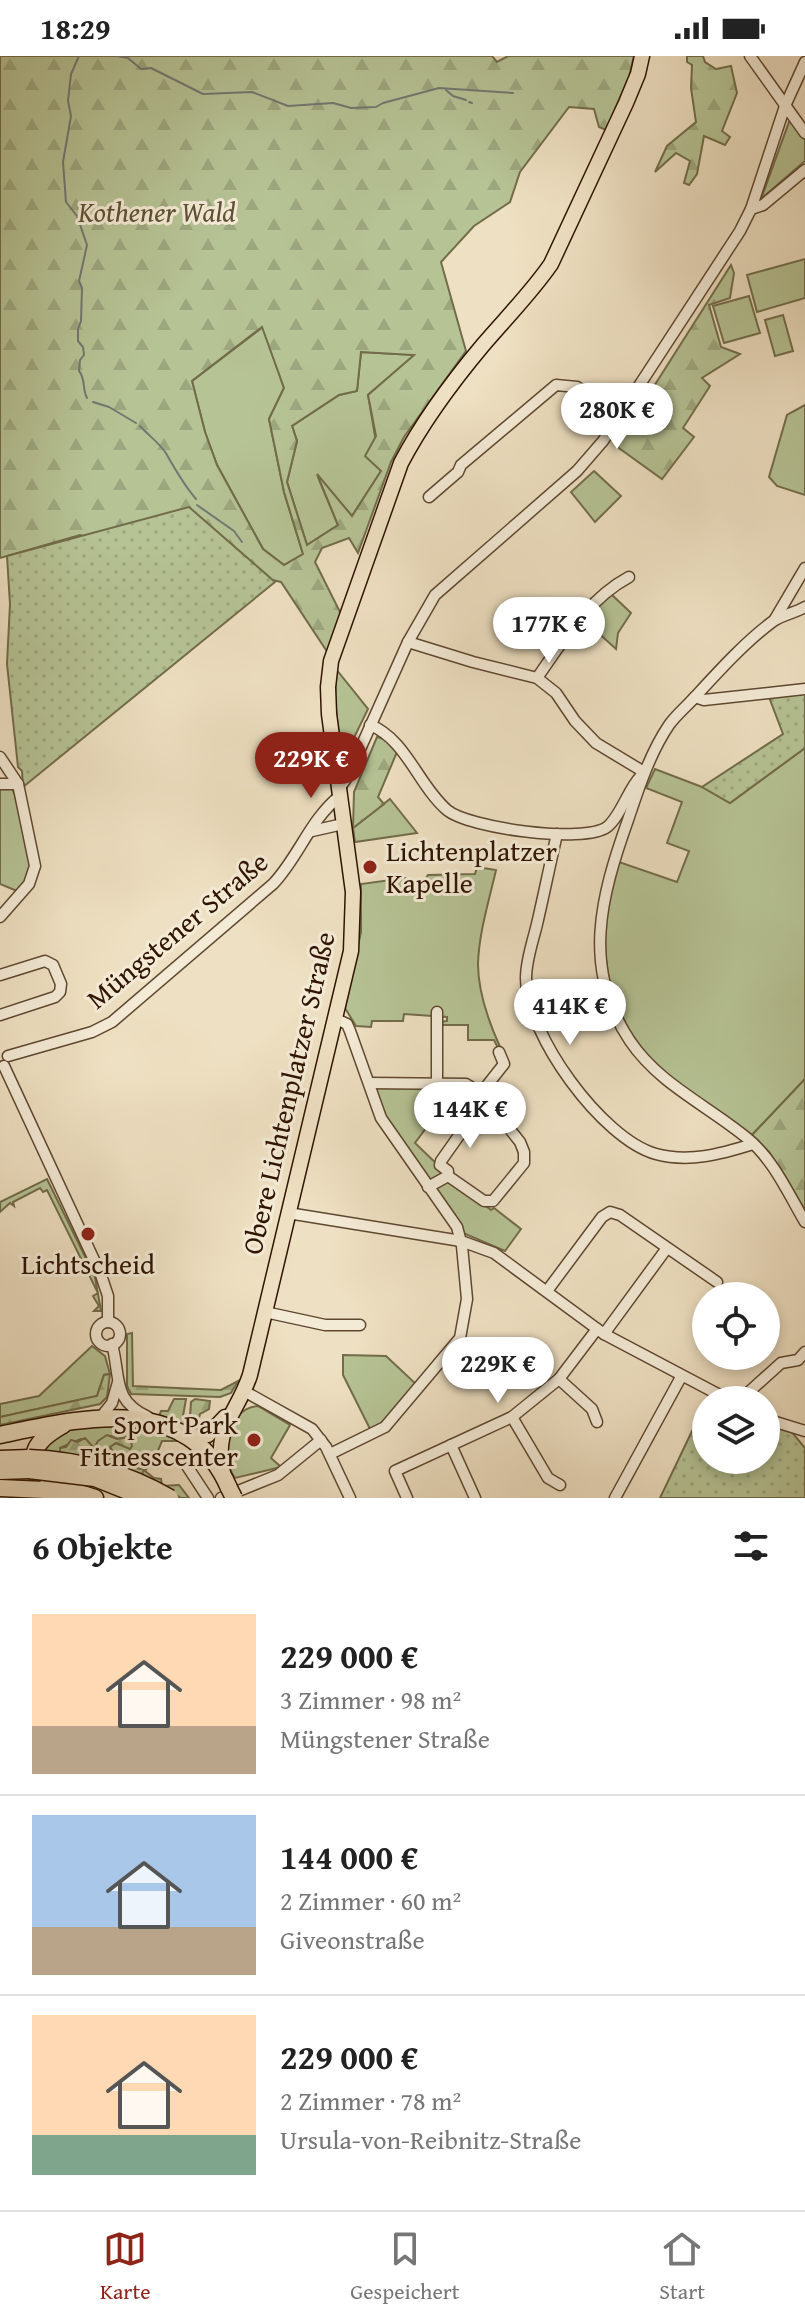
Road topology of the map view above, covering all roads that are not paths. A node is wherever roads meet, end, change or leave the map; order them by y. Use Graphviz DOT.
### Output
graph roads {
  1 [pos="642,56"];
  2 [pos="750,56"];
  3 [pos="805,62"];
  4 [pos="785,106"];
  5 [pos="805,133"];
  6 [pos="805,170"];
  7 [pos="751,209"];
  8 [pos="621,416"];
  9 [pos="429,497"];
  10 [pos="805,568"];
  11 [pos="629,577"];
  12 [pos="805,607"];
  13 [pos="775,619"];
  14 [pos="408,642"];
  15 [pos="537,678"];
  16 [pos="805,689"];
  17 [pos="695,697"];
  18 [pos="370,725"];
  19 [pos="333,745"];
  20 [pos="362,745"];
  21 [pos="0,757"];
  22 [pos="644,772"];
  23 [pos="0,784"];
  24 [pos="18,784"];
  25 [pos="339,792"];
  26 [pos="343,824"];
  27 [pos="312,831"];
  28 [pos="557,834"];
  29 [pos="0,917"];
  30 [pos="0,975"];
  31 [pos="0,1015"];
  32 [pos="440,1017"];
  33 [pos="336,1019"];
  34 [pos="499,1052"];
  35 [pos="3,1060"];
  36 [pos="369,1083"];
  37 [pos="437,1083"];
  38 [pos="481,1093"];
  39 [pos="472,1117"];
  40 [pos="753,1144"];
  41 [pos="448,1176"];
  42 [pos="428,1187"];
  43 [pos="288,1213"];
  44 [pos="805,1222"];
  45 [pos="461,1241"];
  46 [pos="667,1248"];
  47 [pos="717,1282"];
  48 [pos="547,1291"];
  49 [pos="265,1312"];
  50 [pos="108,1322"];
  51 [pos="360,1325"];
  52 [pos="601,1331"];
  53 [pos="112,1344"];
  54 [pos="805,1352"];
  55 [pos="681,1377"];
  56 [pos="119,1379"];
  57 [pos="559,1379"];
  58 [pos="700,1386"];
  59 [pos="755,1386"];
  60 [pos="244,1391"];
  61 [pos="231,1412"];
  62 [pos="512,1417"];
  63 [pos="100,1418"];
  64 [pos="156,1422"];
  65 [pos="597,1422"];
  66 [pos="780,1423"];
  67 [pos="64,1424"];
  68 [pos="805,1431"];
  69 [pos="184,1434"];
  70 [pos="0,1435"];
  71 [pos="321,1440"];
  72 [pos="451,1445"];
  73 [pos="330,1454"];
  74 [pos="0,1459"];
  75 [pos="183,1460"];
  76 [pos="29,1464"];
  77 [pos="0,1471"];
  78 [pos="560,1485"];
  79 [pos="6,1488"];
  80 [pos="227,1489"];
  81 [pos="75,1493"];
  82 [pos="35,1498"];
  83 [pos="95,1498"];
  84 [pos="145,1498"];
  85 [pos="170,1498"];
  86 [pos="208,1498"];
  87 [pos="350,1498"];
  88 [pos="407,1498"];
  89 [pos="475,1498"];
  90 [pos="615,1498"];
  1 -- 19 [label="main road, Obere Lichtenplatzer Straße"];
  2 -- 4 [label="street"];
  3 -- 4 [label="street, Müngstener Straße"];
  4 -- 5 [label="street"];
  4 -- 7 [label="street, Müngstener Straße"];
  6 -- 7 [label="street"];
  7 -- 8 [label="street, Müngstener Straße"];
  8 -- 9 [label="street"];
  8 -- 14 [label="street, Müngstener Straße"];
  10 -- 13 [label="street"];
  11 -- 15 [label="street"];
  12 -- 13 [label="street"];
  13 -- 17 [label="street"];
  14 -- 15 [label="street"];
  14 -- 18 [label="street, Müngstener Straße"];
  15 -- 22 [label="street"];
  16 -- 17 [label="street"];
  17 -- 22 [label="street"];
  18 -- 20 [label="street, Müngstener Straße"];
  18 -- 28 [label="street"];
  19 -- 20 [label="street"];
  19 -- 25 [label="main road, Obere Lichtenplatzer Straße"];
  20 -- 25 [label="street, Müngstener Straße"];
  21 -- 24 [label="street"];
  22 -- 28 [label="street"];
  22 -- 40 [label="street"];
  23 -- 24 [label="street"];
  24 -- 29 [label="street"];
  25 -- 26 [label="main road, Obere Lichtenplatzer Straße"];
  25 -- 27 [label="street, Müngstener Straße"];
  26 -- 27 [label="street"];
  26 -- 33 [label="main road, Obere Lichtenplatzer Straße"];
  27 -- 35 [label="street, Müngstener Straße"];
  28 -- 40 [label="street"];
  30 -- 31 [label="street"];
  32 -- 37 [label="street"];
  33 -- 36 [label="street"];
  33 -- 43 [label="main road, Obere Lichtenplatzer Straße"];
  34 -- 38 [label="street"];
  35 -- 50 [label="street"];
  36 -- 37 [label="street"];
  36 -- 42 [label="street"];
  37 -- 38 [label="street"];
  38 -- 41 [label="street"];
  39 -- 41 [label="street"];
  40 -- 44 [label="street"];
  41 -- 42 [label="street"];
  42 -- 45 [label="street"];
  43 -- 45 [label="street"];
  43 -- 49 [label="main road, Obere Lichtenplatzer Straße"];
  45 -- 48 [label="street"];
  45 -- 73 [label="street"];
  46 -- 47 [label="street"];
  46 -- 48 [label="street"];
  46 -- 52 [label="street"];
  48 -- 52 [label="street"];
  49 -- 51 [label="street"];
  49 -- 60 [label="main road, Obere Lichtenplatzer Straße"];
  50 -- 53 [label="street"];
  50 -- 53 [label="street"];
  52 -- 55 [label="street"];
  52 -- 57 [label="street"];
  53 -- 56 [label="street"];
  54 -- 59 [label="street"];
  55 -- 58 [label="street"];
  55 -- 90 [label="street"];
  56 -- 63 [label="street"];
  56 -- 64 [label="street"];
  57 -- 62 [label="street"];
  57 -- 65 [label="street"];
  60 -- 61 [label="main road, Obere Lichtenplatzer Straße"];
  60 -- 71 [label="street"];
  61 -- 69 [label="main road"];
  61 -- 80 [label="main road"];
  62 -- 72 [label="street"];
  62 -- 78 [label="street"];
  63 -- 64 [label="highway"];
  63 -- 67 [label="highway"];
  64 -- 69 [label="highway"];
  66 -- 68 [label="street"];
  67 -- 70 [label="highway"];
  67 -- 81 [label="highway"];
  69 -- 80 [label="highway"];
  71 -- 73 [label="street"];
  71 -- 80 [label="street"];
  72 -- 88 [label="street"];
  72 -- 89 [label="street"];
  73 -- 87 [label="street"];
  74 -- 76 [label="highway"];
  75 -- 86 [label="street"];
  76 -- 77 [label="highway"];
  76 -- 84 [label="highway, bridge"];
  76 -- 85 [label="highway, bridge"];
  79 -- 81 [label="highway"];
  79 -- 82 [label="street"];
  81 -- 83 [label="highway"];
}
